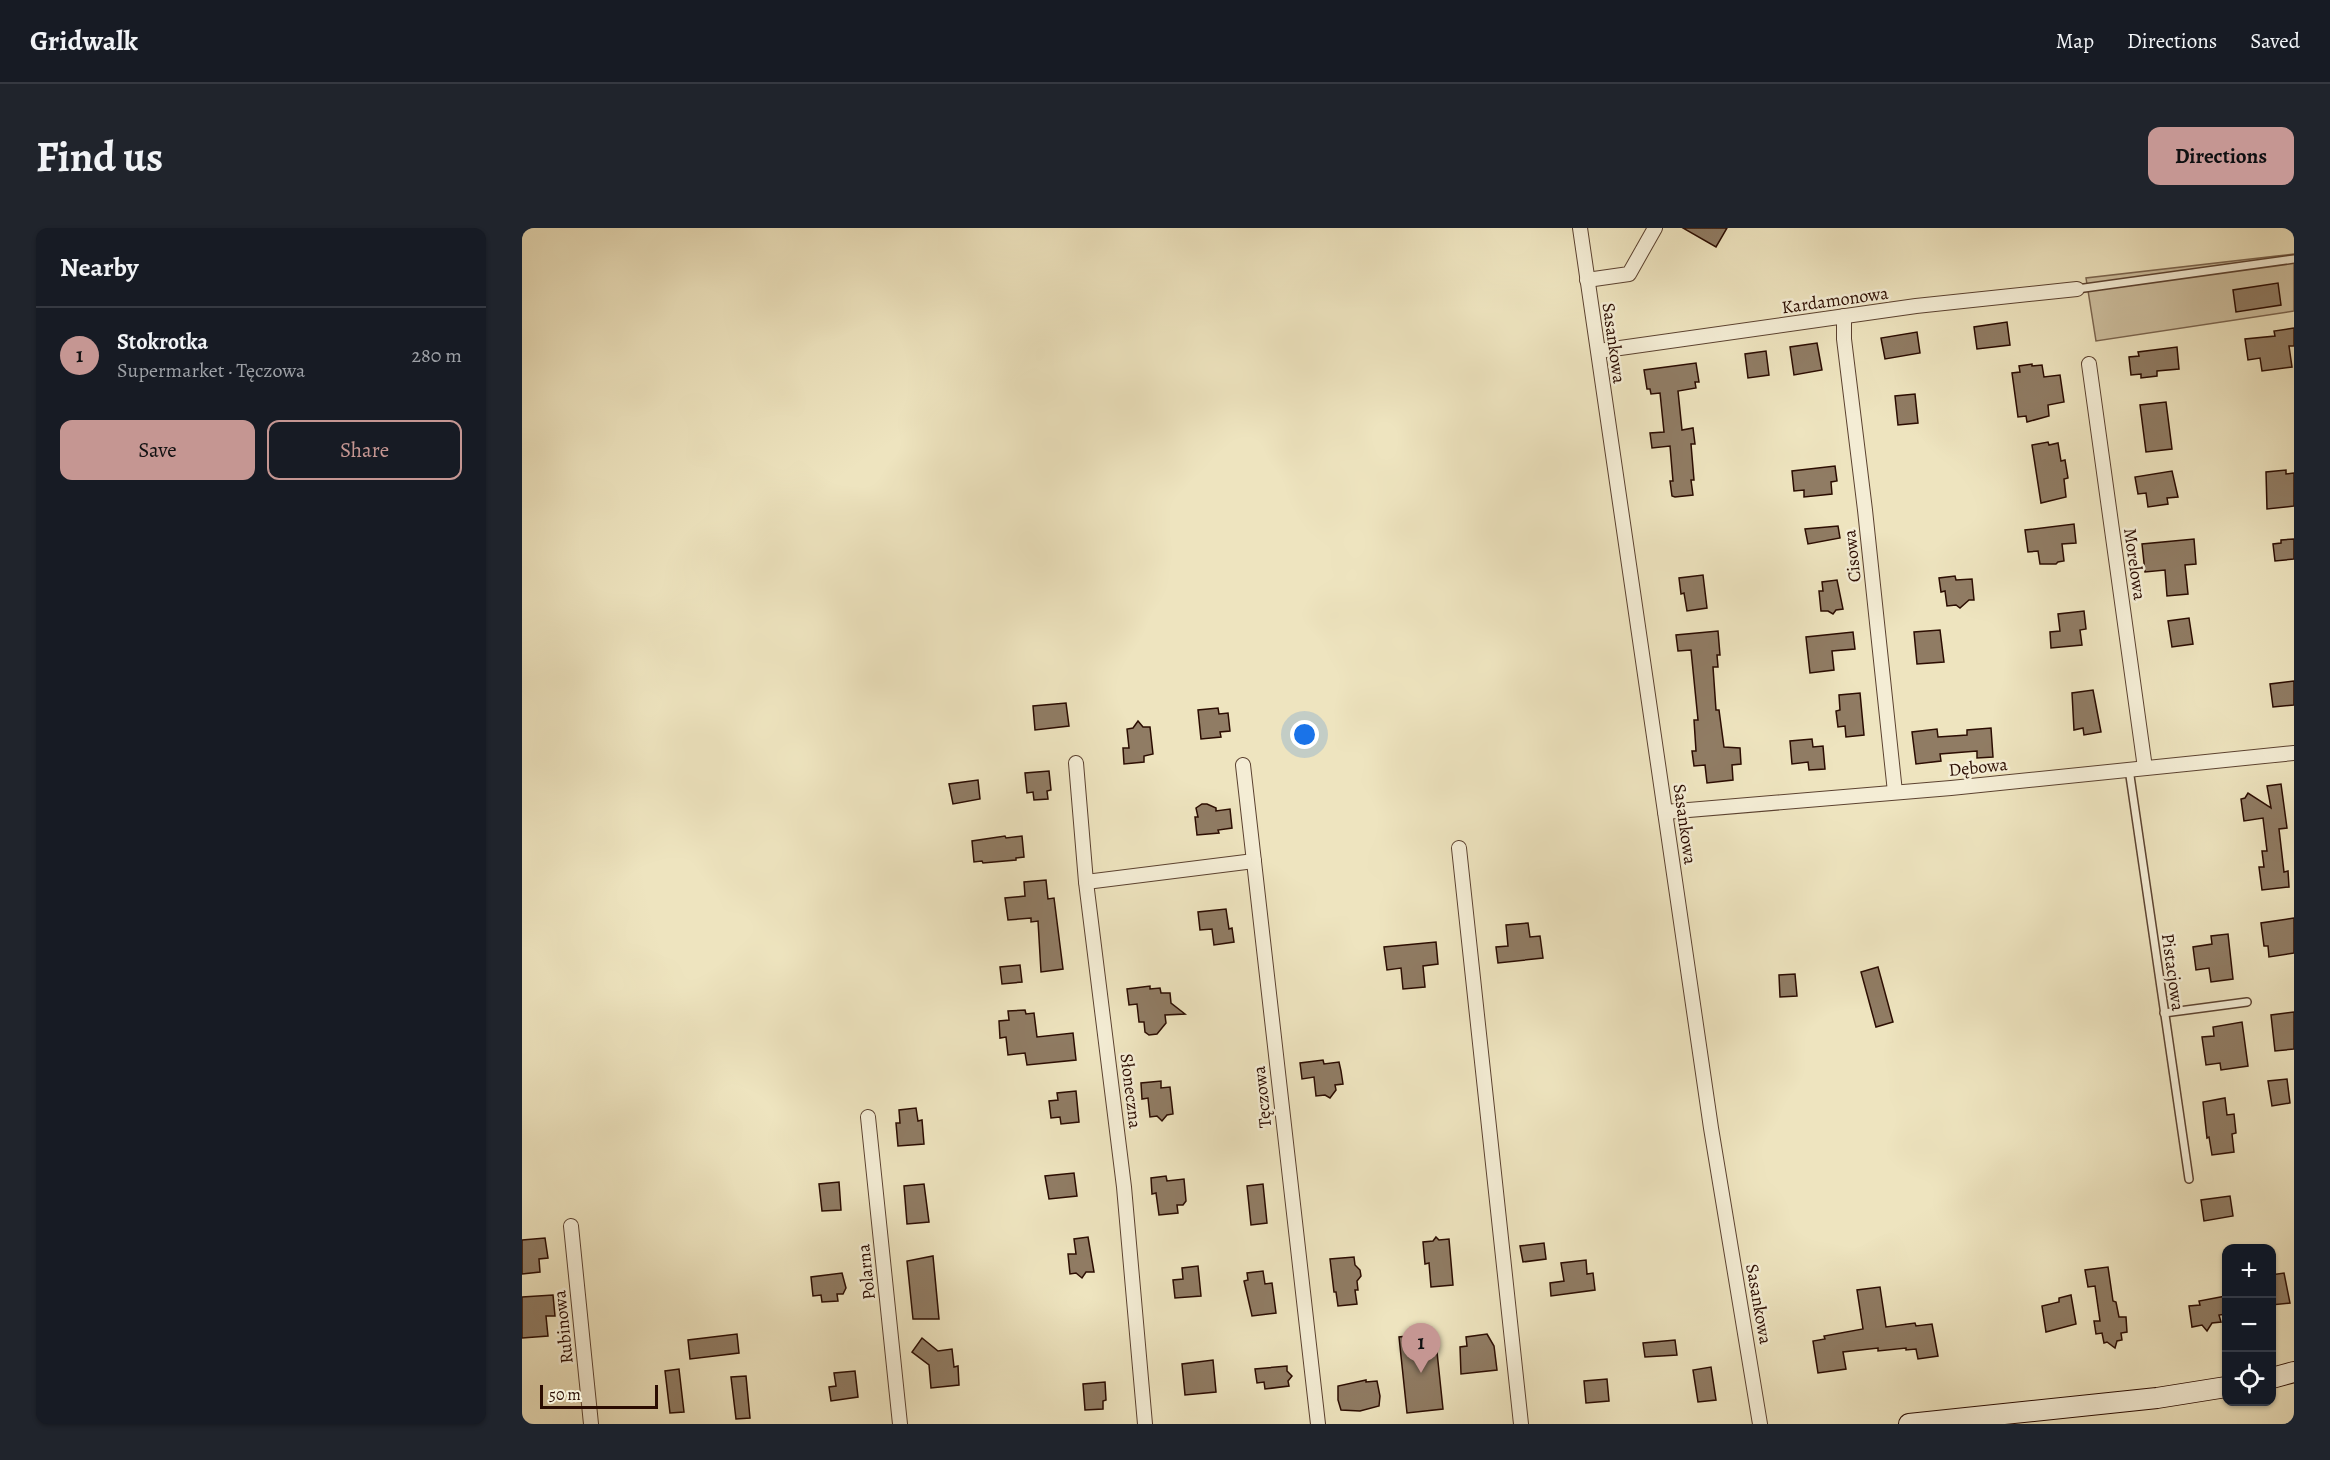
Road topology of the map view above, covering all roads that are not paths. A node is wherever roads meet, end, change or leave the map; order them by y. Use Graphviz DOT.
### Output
graph roads {
  1 [pos="1580,228"];
  2 [pos="1655,228"];
  3 [pos="2294,259"];
  4 [pos="1587,280"];
  5 [pos="2077,289"];
  6 [pos="1844,316"];
  7 [pos="1599,351"];
  8 [pos="2089,364"];
  9 [pos="2294,753"];
  10 [pos="1076,763"];
  11 [pos="1243,765"];
  12 [pos="2145,768"];
  13 [pos="2129,769"];
  14 [pos="1895,792"];
  15 [pos="1665,812"];
  16 [pos="1459,848"];
  17 [pos="1254,861"];
  18 [pos="1086,882"];
  19 [pos="2247,1002"];
  20 [pos="2164,1013"];
  21 [pos="868,1117"];
  22 [pos="2189,1179"];
  23 [pos="571,1226"];
  24 [pos="2294,1372"];
  25 [pos="2276,1377"];
  26 [pos="2222,1388"];
  27 [pos="591,1424"];
  28 [pos="900,1424"];
  29 [pos="1144,1424"];
  30 [pos="1318,1424"];
  31 [pos="1521,1424"];
  32 [pos="1760,1424"];
  33 [pos="1909,1424"];
  1 -- 4 [label="street, Sasankowa"];
  2 -- 4 [label="street"];
  3 -- 5 [label="lane"];
  4 -- 7 [label="street, Sasankowa"];
  5 -- 6 [label="street, Kardamonowa"];
  6 -- 7 [label="street, Kardamonowa"];
  6 -- 14 [label="street, Cisowa"];
  7 -- 15 [label="street, Sasankowa"];
  8 -- 12 [label="street, Morelowa"];
  9 -- 12 [label="street, Dębowa"];
  10 -- 18 [label="street, Słoneczna"];
  11 -- 17 [label="street, Tęczowa"];
  12 -- 13 [label="street, Dębowa"];
  13 -- 14 [label="street, Dębowa"];
  13 -- 20 [label="lane, Pistacjowa"];
  14 -- 15 [label="street, Dębowa"];
  15 -- 32 [label="street, Sasankowa"];
  16 -- 31 [label="street"];
  17 -- 18 [label="street"];
  17 -- 30 [label="street, Tęczowa"];
  18 -- 29 [label="street, Słoneczna"];
  19 -- 20 [label="lane"];
  20 -- 22 [label="lane, Pistacjowa"];
  21 -- 28 [label="street, Polarna"];
  23 -- 27 [label="street, Rubinowa"];
  24 -- 25 [label="street"];
  26 -- 33 [label="street"];
}
